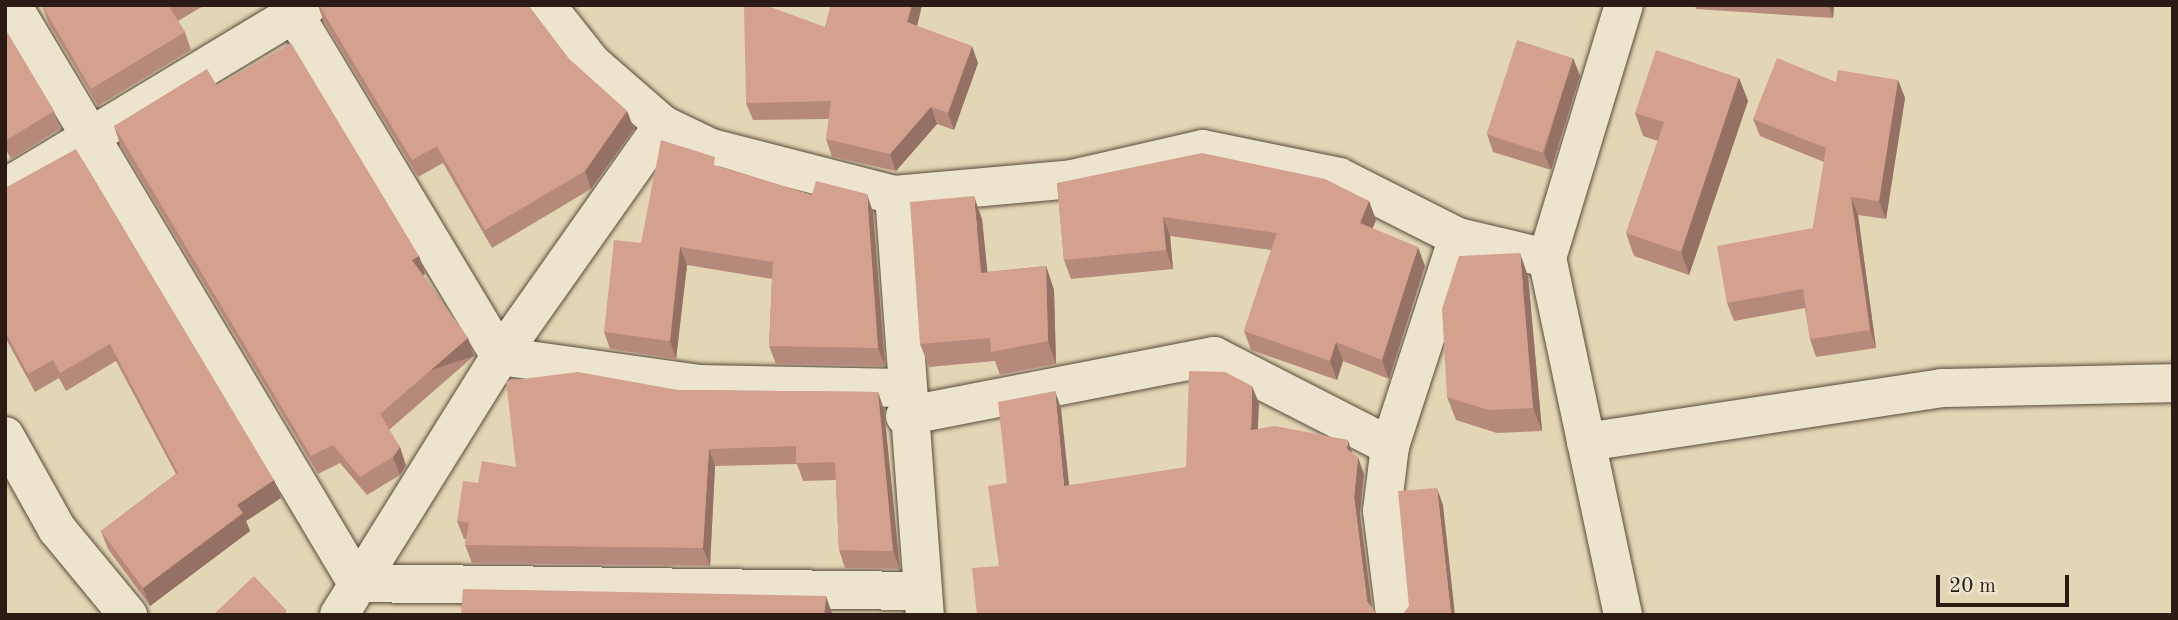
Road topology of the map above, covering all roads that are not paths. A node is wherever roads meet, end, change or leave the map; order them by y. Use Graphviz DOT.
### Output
graph roads {
  1 [pos="12,5"];
  2 [pos="546,5"];
  3 [pos="1624,5"];
  4 [pos="297,8"];
  5 [pos="663,125"];
  6 [pos="88,133"];
  7 [pos="5,188"];
  8 [pos="894,195"];
  9 [pos="1458,237"];
  10 [pos="1547,258"];
  11 [pos="500,356"];
  12 [pos="2173,383"];
  13 [pos="904,402"];
  14 [pos="5,436"];
  15 [pos="1586,442"];
  16 [pos="1390,446"];
  17 [pos="348,599"];
  18 [pos="922,603"];
  19 [pos="128,615"];
  20 [pos="1395,615"];
  21 [pos="1623,615"];
  1 -- 6 [label="street"];
  2 -- 5 [label="street"];
  3 -- 10 [label="street"];
  4 -- 6 [label="street"];
  4 -- 11 [label="street"];
  5 -- 8 [label="street"];
  5 -- 11 [label="street"];
  6 -- 7 [label="street"];
  6 -- 17 [label="street"];
  8 -- 9 [label="street"];
  8 -- 13 [label="street"];
  9 -- 10 [label="street"];
  9 -- 16 [label="street"];
  10 -- 15 [label="street"];
  11 -- 13 [label="street"];
  11 -- 17 [label="street"];
  12 -- 15 [label="street"];
  13 -- 16 [label="street"];
  13 -- 18 [label="street"];
  14 -- 19 [label="street"];
  15 -- 21 [label="street"];
  16 -- 20 [label="street"];
  17 -- 18 [label="street"];
}
